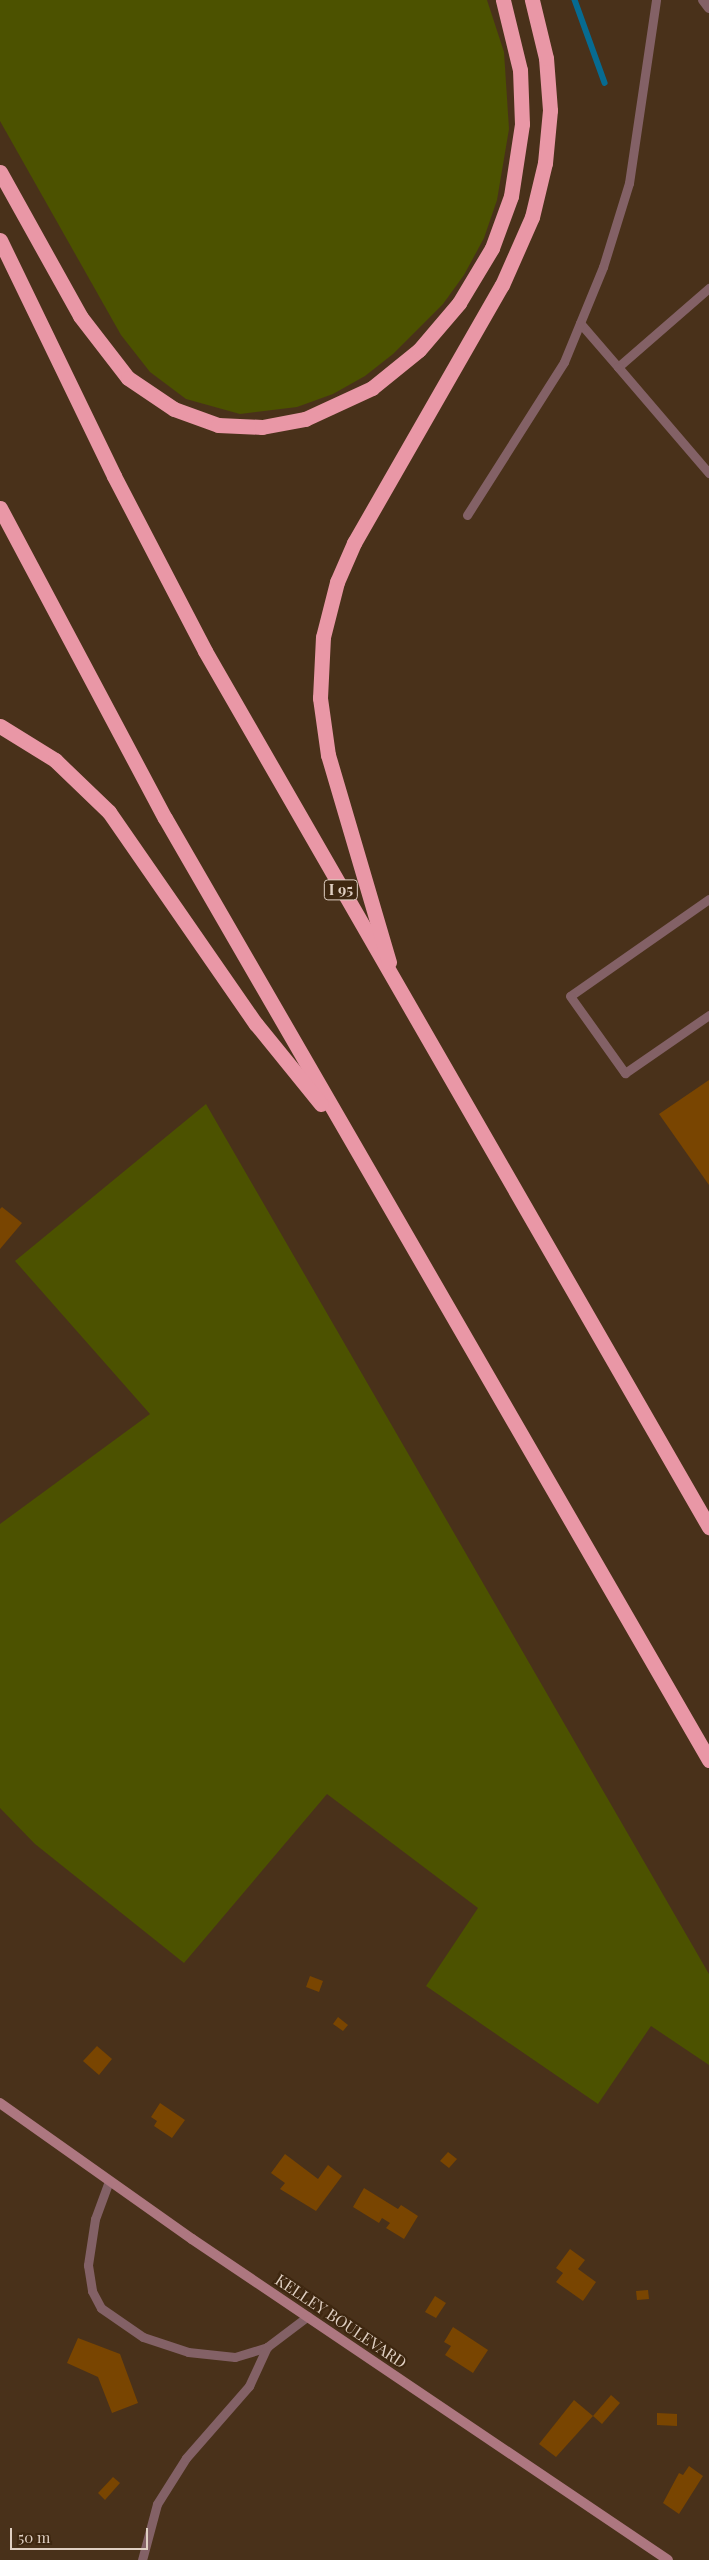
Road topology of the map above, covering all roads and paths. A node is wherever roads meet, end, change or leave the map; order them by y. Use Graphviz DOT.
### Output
graph roads {
  1 [pos="503,0"];
  2 [pos="532,0"];
  3 [pos="656,0"];
  4 [pos="703,0"];
  5 [pos="709,8"];
  6 [pos="0,172"];
  7 [pos="0,240"];
  8 [pos="709,288"];
  9 [pos="580,323"];
  10 [pos="618,367"];
  11 [pos="709,473"];
  12 [pos="0,508"];
  13 [pos="467,515"];
  14 [pos="0,726"];
  15 [pos="709,899"];
  16 [pos="397,987"];
  17 [pos="709,1015"];
  18 [pos="349,1138"];
  19 [pos="709,1526"];
  20 [pos="709,1760"];
  21 [pos="0,2103"];
  22 [pos="109,2181"];
  23 [pos="308,2316"];
  24 [pos="267,2347"];
  25 [pos="142,2560"];
  26 [pos="668,2560"];
  1 -- 6 [label="highway"];
  2 -- 16 [label="highway"];
  3 -- 9 [label="lane"];
  4 -- 5 [label="street"];
  7 -- 16 [label="highway, I 95"];
  8 -- 10 [label="lane"];
  9 -- 10 [label="lane"];
  9 -- 13 [label="lane"];
  10 -- 11 [label="lane"];
  12 -- 18 [label="highway"];
  14 -- 18 [label="highway"];
  15 -- 17 [label="lane"];
  16 -- 19 [label="highway, I 95"];
  18 -- 20 [label="highway"];
  21 -- 22 [label="main road, KELLEY BOULEVARD"];
  22 -- 23 [label="main road, KELLEY BOULEVARD"];
  22 -- 24 [label="lane"];
  23 -- 24 [label="lane"];
  23 -- 26 [label="main road, KELLEY BOULEVARD"];
  24 -- 25 [label="lane"];
}
